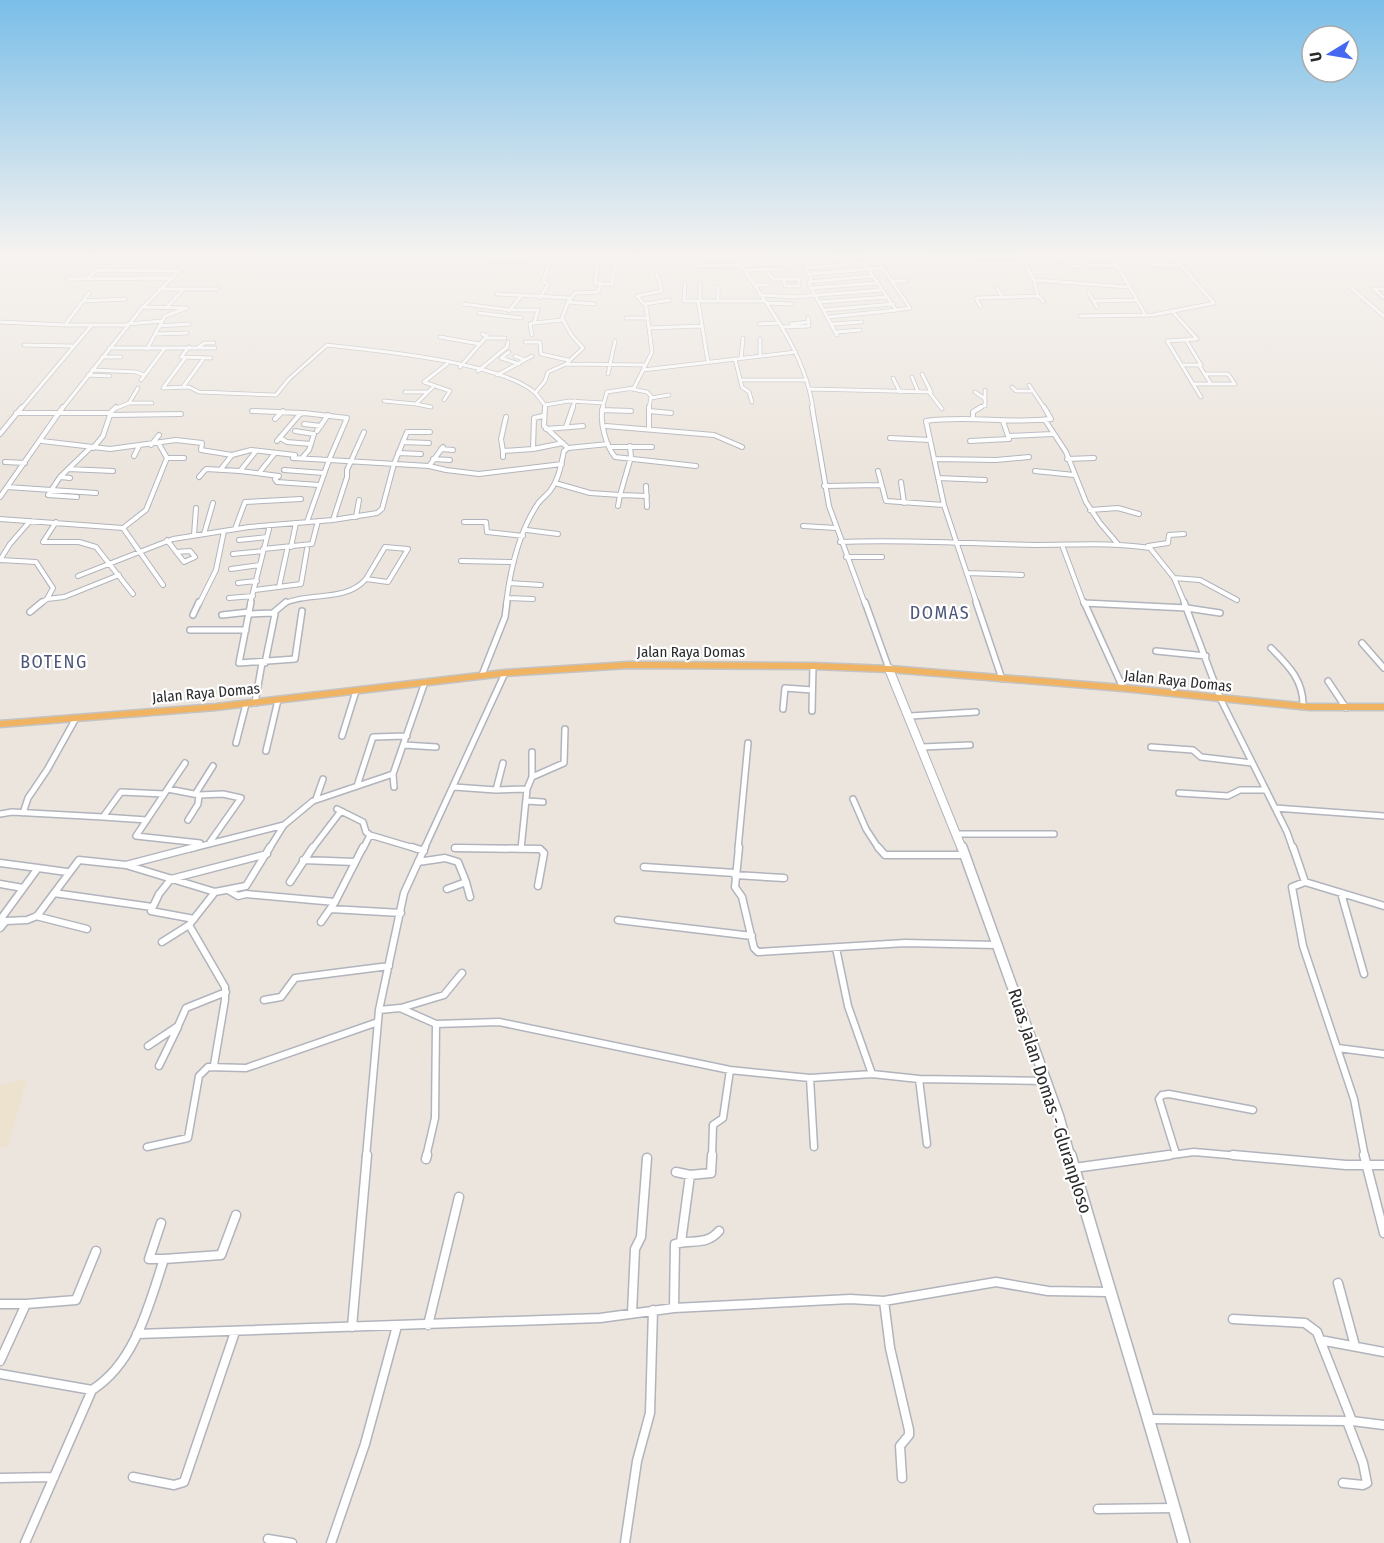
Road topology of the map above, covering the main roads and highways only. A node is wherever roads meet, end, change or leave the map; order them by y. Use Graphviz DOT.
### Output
graph roads {
  1 [pos="889,669"];
  2 [pos="1384,707"];
  3 [pos="0,724"];
  4 [pos="1184,1543"];
  1 -- 2 [label="highway, Jalan Raya Domas"];
  1 -- 3 [label="highway, Jalan Raya Domas"];
  1 -- 4 [label="main road, Ruas Jalan Domas - Gluranploso"];
}
